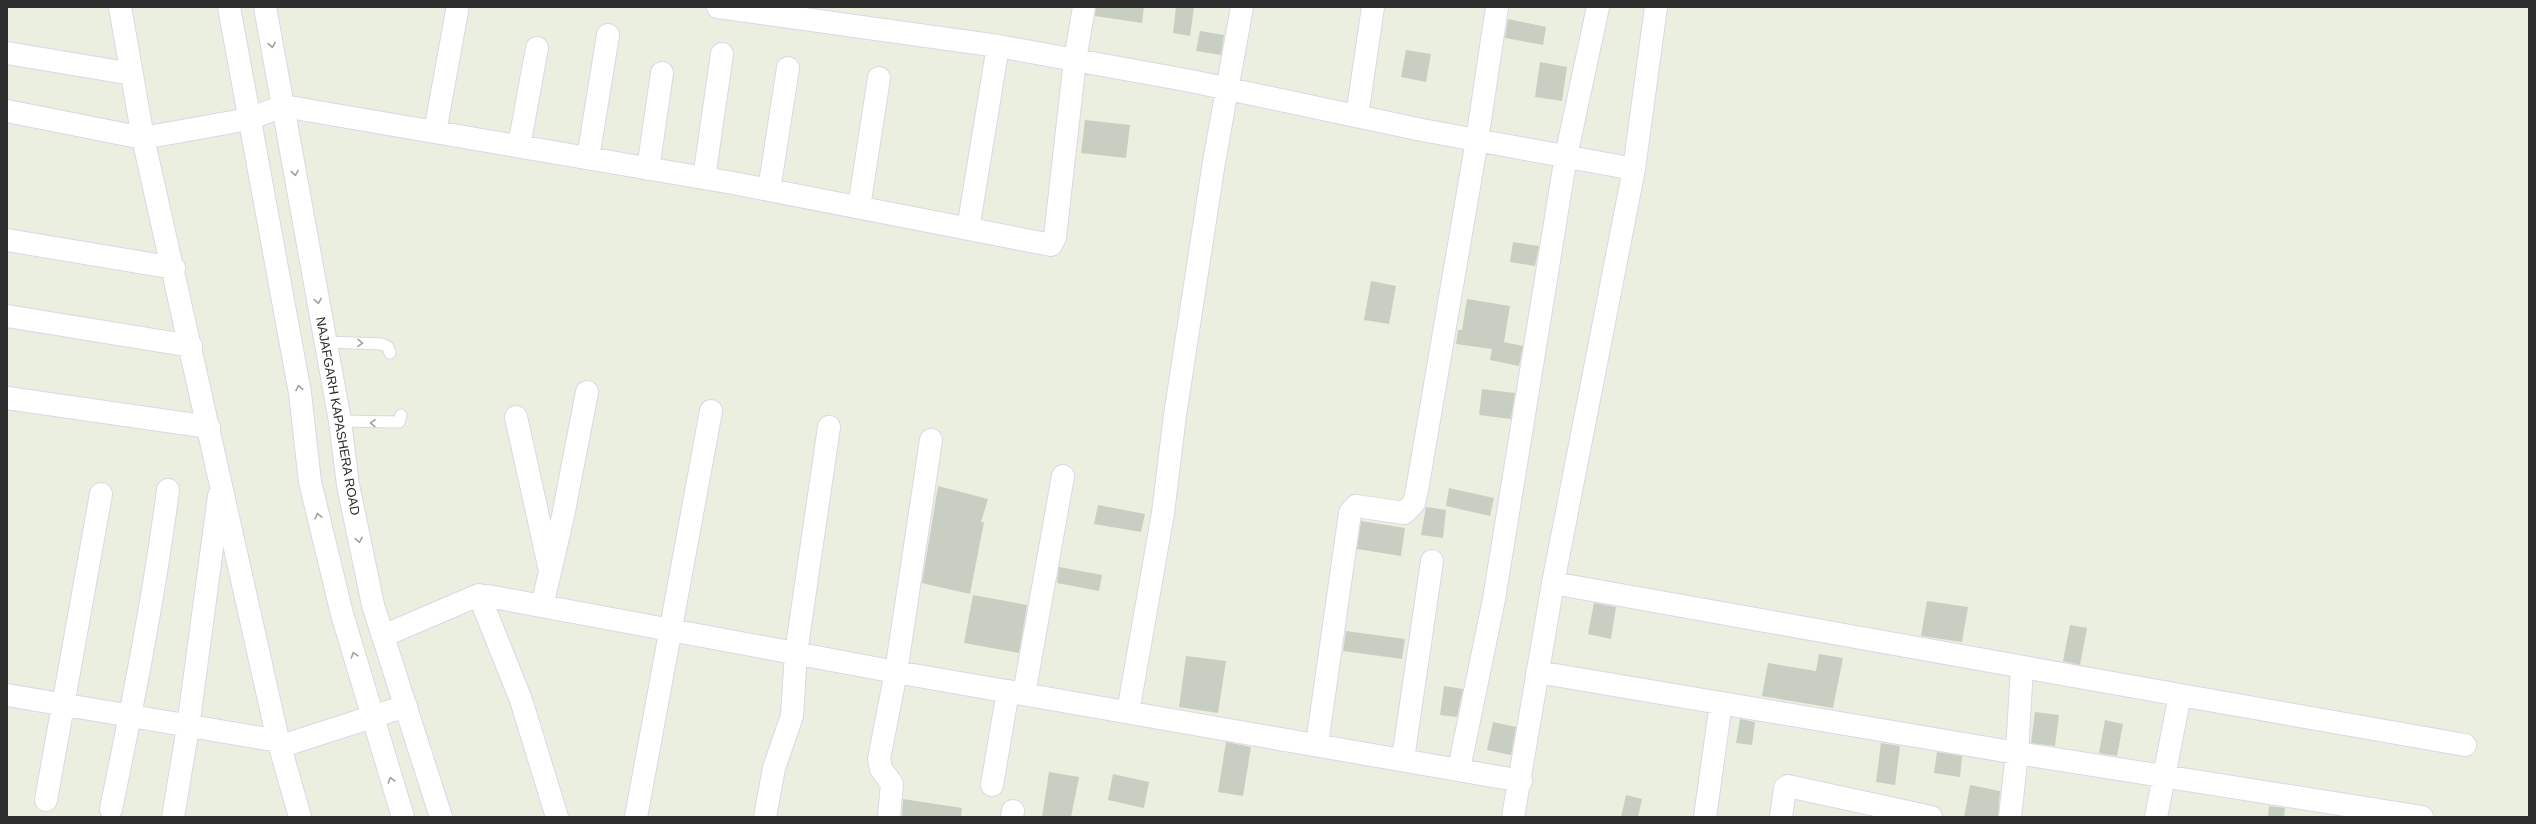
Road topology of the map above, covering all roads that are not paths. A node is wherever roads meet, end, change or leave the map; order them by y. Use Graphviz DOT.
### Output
graph roads {
  1 [pos="120,7"];
  2 [pos="229,7"];
  3 [pos="265,7"];
  4 [pos="718,7"];
  5 [pos="1084,7"];
  6 [pos="1242,7"];
  7 [pos="1373,7"];
  8 [pos="1497,7"];
  9 [pos="1598,7"];
  10 [pos="1656,7"];
  11 [pos="457,10"];
  12 [pos="608,35"];
  13 [pos="998,46"];
  14 [pos="537,48"];
  15 [pos="7,53"];
  16 [pos="722,54"];
  17 [pos="1076,60"];
  18 [pos="788,68"];
  19 [pos="132,74"];
  20 [pos="662,74"];
  21 [pos="879,78"];
  22 [pos="1229,89"];
  23 [pos="283,106"];
  24 [pos="7,111"];
  25 [pos="1357,116"];
  26 [pos="249,118"];
  27 [pos="435,132"];
  28 [pos="143,138"];
  29 [pos="1477,140"];
  30 [pos="519,146"];
  31 [pos="1566,156"];
  32 [pos="588,158"];
  33 [pos="648,168"];
  34 [pos="1634,169"];
  35 [pos="704,178"];
  36 [pos="769,190"];
  37 [pos="859,207"];
  38 [pos="968,229"];
  39 [pos="7,240"];
  40 [pos="174,268"];
  41 [pos="7,316"];
  42 [pos="326,342"];
  43 [pos="191,346"];
  44 [pos="390,353"];
  45 [pos="587,392"];
  46 [pos="7,398"];
  47 [pos="711,412"];
  48 [pos="401,415"];
  49 [pos="516,417"];
  50 [pos="340,421"];
  51 [pos="209,427"];
  52 [pos="829,427"];
  53 [pos="931,440"];
  54 [pos="1062,476"];
  55 [pos="221,481"];
  56 [pos="168,490"];
  57 [pos="101,494"];
  58 [pos="1432,561"];
  59 [pos="550,572"];
  60 [pos="1553,583"];
  61 [pos="479,595"];
  62 [pos="372,605"];
  63 [pos="542,606"];
  64 [pos="342,614"];
  65 [pos="672,630"];
  66 [pos="383,636"];
  67 [pos="796,653"];
  68 [pos="2022,667"];
  69 [pos="896,672"];
  70 [pos="1537,672"];
  71 [pos="1016,692"];
  72 [pos="7,695"];
  73 [pos="2180,695"];
  74 [pos="1721,703"];
  75 [pos="65,705"];
  76 [pos="406,706"];
  77 [pos="1128,712"];
  78 [pos="130,717"];
  79 [pos="373,717"];
  80 [pos="188,727"];
  81 [pos="278,740"];
  82 [pos="1317,744"];
  83 [pos="2465,745"];
  84 [pos="2017,754"];
  85 [pos="1403,759"];
  86 [pos="1459,769"];
  87 [pos="2164,777"];
  88 [pos="1521,781"];
  89 [pos="992,785"];
  90 [pos="46,800"];
  91 [pos="111,809"];
  92 [pos="1852,809"];
  93 [pos="173,817"];
  94 [pos="300,817"];
  95 [pos="403,817"];
  96 [pos="441,817"];
  97 [pos="557,817"];
  98 [pos="636,817"];
  99 [pos="765,817"];
  100 [pos="889,817"];
  101 [pos="1513,817"];
  102 [pos="1705,817"];
  103 [pos="1781,817"];
  104 [pos="1931,817"];
  105 [pos="2010,817"];
  106 [pos="2156,817"];
  107 [pos="2422,817"];
  1 -- 19 [label="street"];
  2 -- 26 [label="street"];
  3 -- 23 [label="street, NAJAFGARH KAPASHERA ROAD, one-way"];
  4 -- 13 [label="street"];
  5 -- 17 [label="street"];
  6 -- 22 [label="street"];
  7 -- 25 [label="street"];
  8 -- 29 [label="street"];
  9 -- 31 [label="street"];
  10 -- 34 [label="street"];
  11 -- 27 [label="street"];
  12 -- 32 [label="street"];
  13 -- 17 [label="street"];
  13 -- 38 [label="street"];
  14 -- 30 [label="street"];
  15 -- 19 [label="street"];
  16 -- 35 [label="street"];
  17 -- 22 [label="street"];
  17 -- 38 [label="street"];
  18 -- 36 [label="street"];
  19 -- 28 [label="street"];
  20 -- 33 [label="street"];
  21 -- 37 [label="street"];
  22 -- 25 [label="street"];
  22 -- 77 [label="street"];
  23 -- 26 [label="street"];
  23 -- 27 [label="street"];
  23 -- 42 [label="street, NAJAFGARH KAPASHERA ROAD, one-way"];
  24 -- 28 [label="street"];
  25 -- 29 [label="street"];
  26 -- 28 [label="street"];
  64 -- 26 [label="street, one-way"];
  27 -- 30 [label="street"];
  28 -- 40 [label="street"];
  29 -- 31 [label="street"];
  29 -- 82 [label="street"];
  30 -- 32 [label="street"];
  31 -- 34 [label="street"];
  31 -- 86 [label="street"];
  32 -- 33 [label="street"];
  33 -- 35 [label="street"];
  34 -- 60 [label="street"];
  35 -- 36 [label="street"];
  36 -- 37 [label="street"];
  37 -- 38 [label="street"];
  39 -- 40 [label="street"];
  40 -- 43 [label="street"];
  41 -- 43 [label="street"];
  42 -- 44 [label="lane, one-way"];
  42 -- 50 [label="street, NAJAFGARH KAPASHERA ROAD"];
  43 -- 51 [label="street"];
  45 -- 59 [label="street"];
  46 -- 51 [label="street"];
  47 -- 65 [label="street"];
  48 -- 50 [label="lane, one-way"];
  49 -- 59 [label="street"];
  50 -- 62 [label="street, NAJAFGARH KAPASHERA ROAD, one-way"];
  51 -- 55 [label="street"];
  52 -- 67 [label="street"];
  53 -- 69 [label="street"];
  54 -- 71 [label="street"];
  55 -- 80 [label="street"];
  55 -- 81 [label="street"];
  56 -- 78 [label="street"];
  57 -- 75 [label="street"];
  58 -- 85 [label="street"];
  59 -- 63 [label="street"];
  60 -- 68 [label="street"];
  60 -- 70 [label="street"];
  61 -- 63 [label="street"];
  61 -- 66 [label="street"];
  61 -- 97 [label="street"];
  62 -- 64 [label="street"];
  62 -- 66 [label="street, NAJAFGARH KAPASHERA ROAD"];
  63 -- 65 [label="street"];
  79 -- 64 [label="street, one-way"];
  65 -- 67 [label="street"];
  65 -- 98 [label="street"];
  66 -- 76 [label="street, NAJAFGARH KAPASHERA ROAD"];
  67 -- 69 [label="street"];
  67 -- 99 [label="street"];
  68 -- 73 [label="street"];
  68 -- 84 [label="street"];
  69 -- 71 [label="street"];
  69 -- 100 [label="street"];
  70 -- 74 [label="street"];
  70 -- 88 [label="street"];
  71 -- 77 [label="street"];
  71 -- 89 [label="street"];
  72 -- 75 [label="street"];
  73 -- 83 [label="street"];
  73 -- 87 [label="street"];
  74 -- 84 [label="street"];
  74 -- 102 [label="street"];
  75 -- 78 [label="street"];
  75 -- 90 [label="street"];
  76 -- 79 [label="street"];
  76 -- 96 [label="street, NAJAFGARH KAPASHERA ROAD"];
  77 -- 82 [label="street"];
  78 -- 80 [label="street"];
  78 -- 91 [label="street"];
  79 -- 81 [label="street"];
  95 -- 79 [label="street, one-way"];
  80 -- 81 [label="street"];
  80 -- 93 [label="street"];
  81 -- 94 [label="street"];
  82 -- 85 [label="street"];
  84 -- 87 [label="street"];
  84 -- 105 [label="street"];
  85 -- 86 [label="street"];
  86 -- 88 [label="street"];
  87 -- 106 [label="street"];
  87 -- 107 [label="street"];
  88 -- 101 [label="street"];
  92 -- 103 [label="street"];
  92 -- 104 [label="street"];
}
